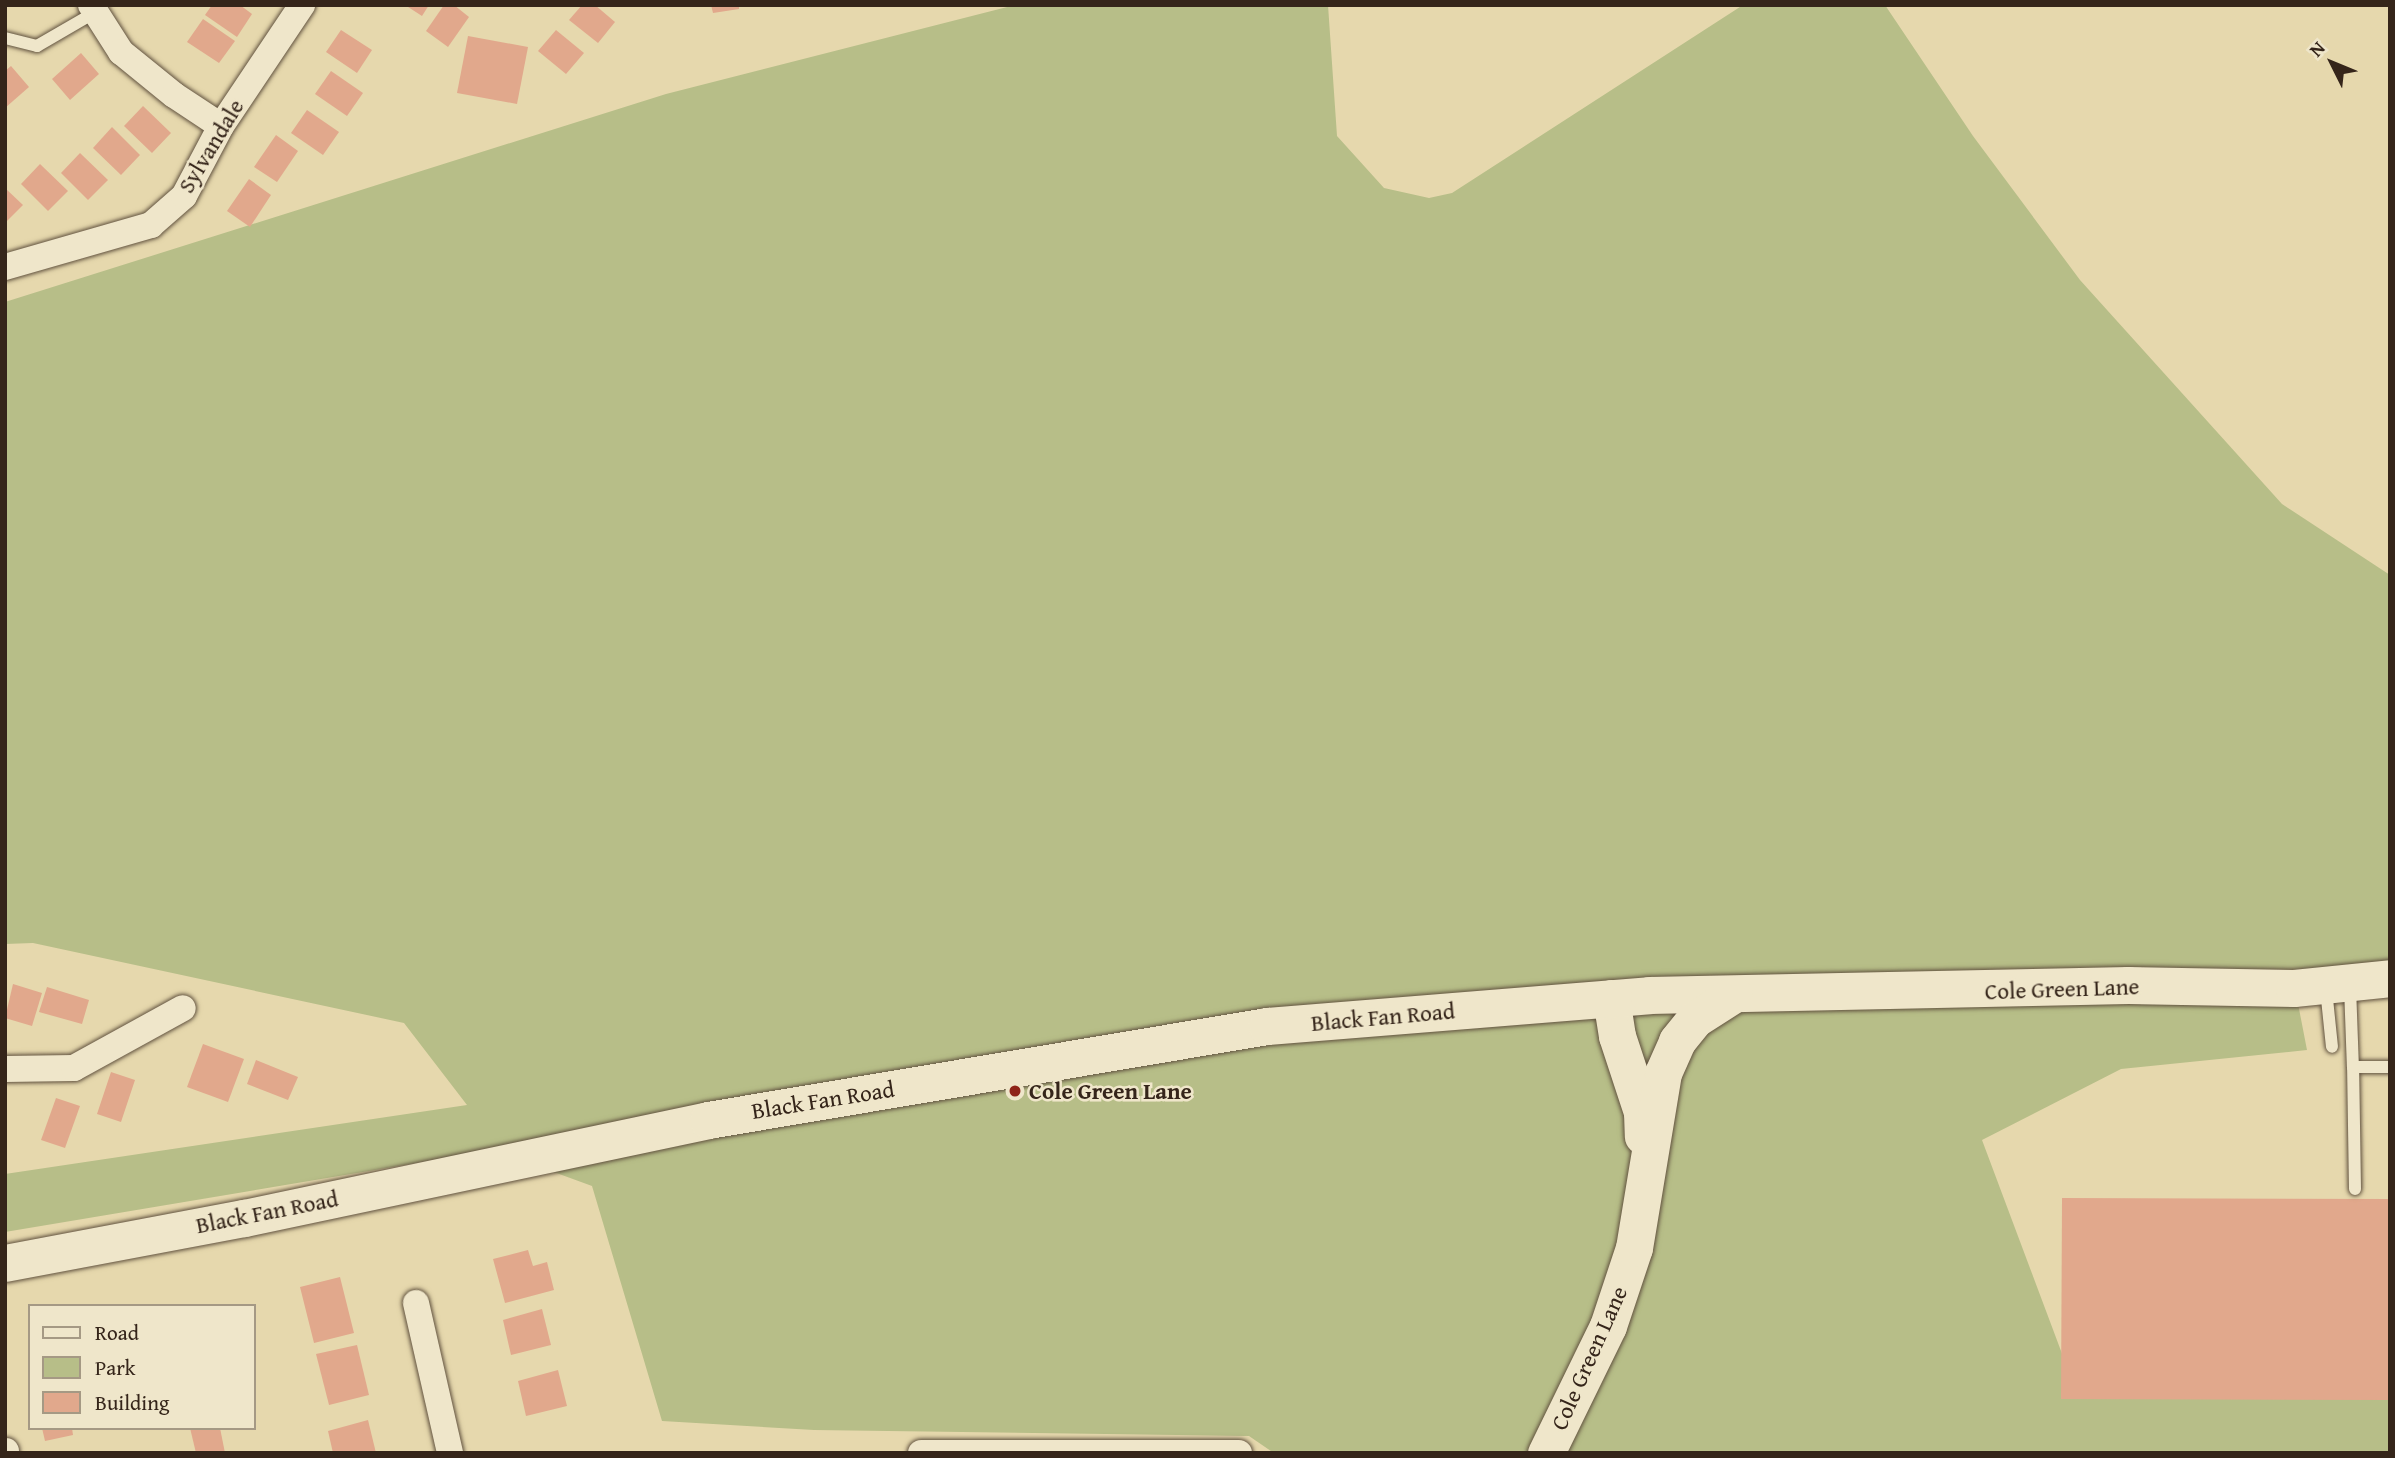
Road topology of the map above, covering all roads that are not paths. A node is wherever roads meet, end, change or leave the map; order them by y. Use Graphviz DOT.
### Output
graph roads {
  1 [pos="302,5"];
  2 [pos="92,9"];
  3 [pos="5,38"];
  4 [pos="221,126"];
  5 [pos="5,267"];
  6 [pos="2390,978"];
  7 [pos="2338,983"];
  8 [pos="1734,994"];
  9 [pos="1649,995"];
  10 [pos="1611,998"];
  11 [pos="183,1008"];
  12 [pos="2332,1047"];
  13 [pos="2353,1067"];
  14 [pos="2390,1067"];
  15 [pos="5,1069"];
  16 [pos="1645,1180"];
  17 [pos="2355,1189"];
  18 [pos="5,1263"];
  19 [pos="416,1303"];
  20 [pos="450,1453"];
  21 [pos="921,1453"];
  22 [pos="1239,1453"];
  23 [pos="1546,1453"];
  1 -- 4 [label="street, Sylvandale"];
  2 -- 3 [label="lane"];
  2 -- 4 [label="street"];
  4 -- 5 [label="street, Sylvandale"];
  6 -- 7 [label="main road, Cole Green Lane"];
  7 -- 8 [label="main road, Cole Green Lane"];
  7 -- 12 [label="lane"];
  7 -- 13 [label="lane"];
  8 -- 9 [label="main road, Cole Green Lane"];
  8 -- 16 [label="main road, Cole Green Lane"];
  9 -- 10 [label="main road, Black Fan Road"];
  10 -- 16 [label="main road, Cole Green Lane"];
  10 -- 18 [label="main road, Black Fan Road"];
  11 -- 15 [label="street"];
  13 -- 14 [label="lane"];
  13 -- 17 [label="lane"];
  16 -- 23 [label="main road, Cole Green Lane"];
  19 -- 20 [label="street"];
  21 -- 22 [label="street"];
}
